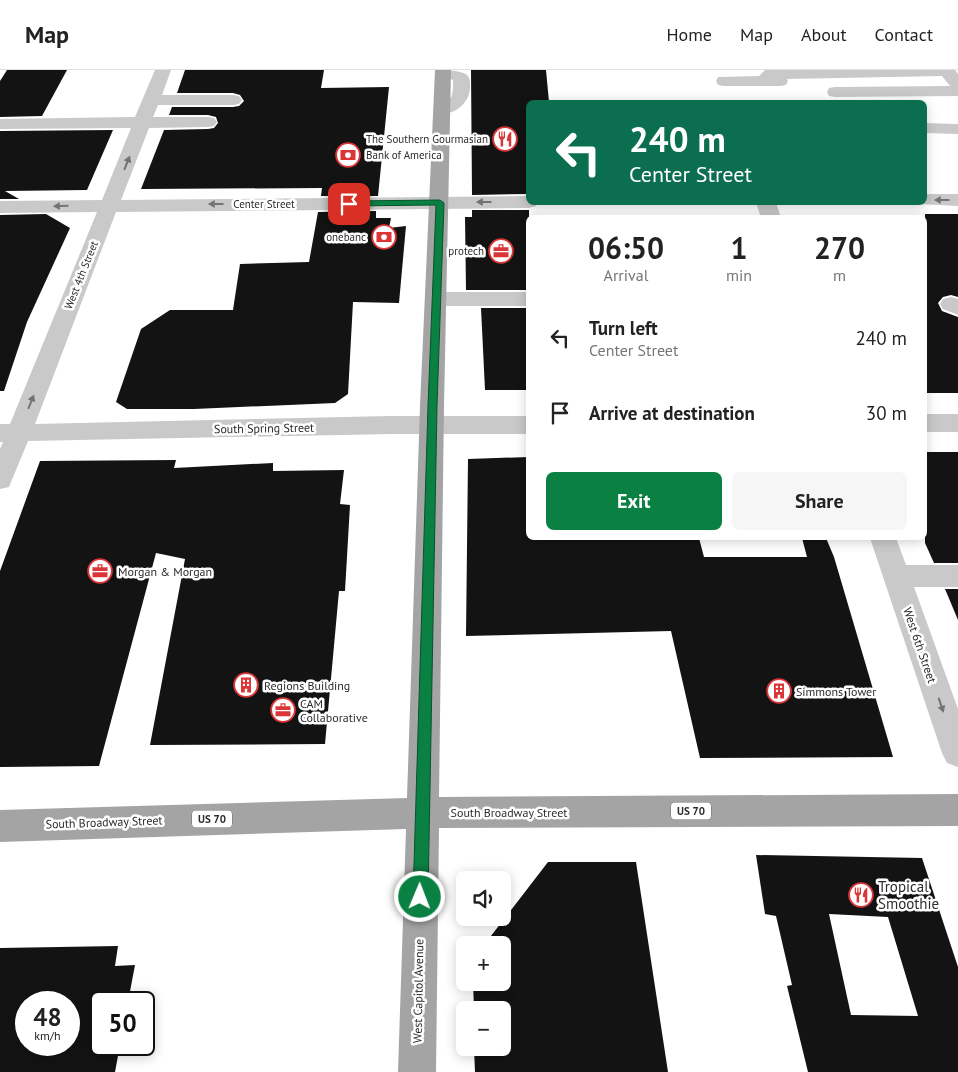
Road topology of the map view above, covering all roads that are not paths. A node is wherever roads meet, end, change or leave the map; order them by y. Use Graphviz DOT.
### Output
graph roads {
  1 [pos="163,70"];
  2 [pos="443,70"];
  3 [pos="891,80"];
  4 [pos="724,82"];
  5 [pos="958,85"];
  6 [pos="767,90"];
  7 [pos="958,91"];
  8 [pos="788,92"];
  9 [pos="818,92"];
  10 [pos="152,100"];
  11 [pos="233,100"];
  12 [pos="144,122"];
  13 [pos="208,122"];
  14 [pos="0,124"];
  15 [pos="927,128"];
  16 [pos="958,129"];
  17 [pos="927,200"];
  18 [pos="958,200"];
  19 [pos="526,202"];
  20 [pos="440,203"];
  21 [pos="110,205"];
  22 [pos="0,206"];
  23 [pos="437,298"];
  24 [pos="526,298"];
  25 [pos="958,423"];
  26 [pos="927,424"];
  27 [pos="432,425"];
  28 [pos="526,425"];
  29 [pos="10,433"];
  30 [pos="0,480"];
  31 [pos="884,540"];
  32 [pos="896,576"];
  33 [pos="958,576"];
  34 [pos="958,753"];
  35 [pos="958,810"];
  36 [pos="424,813"];
  37 [pos="0,826"];
  38 [pos="417,1072"];
  1 -- 10 [label="street, West 4th Street"];
  2 -- 20 [label="main road, West Capitol Avenue"];
  3 -- 6 [label="street"];
  4 -- 6 [label="street"];
  5 -- 6 [label="street"];
  6 -- 8 [label="street"];
  7 -- 9 [label="street"];
  10 -- 11 [label="street"];
  10 -- 12 [label="street, West 4th Street"];
  12 -- 13 [label="street"];
  12 -- 14 [label="street"];
  21 -- 12 [label="street, West 4th Street, one-way"];
  15 -- 16 [label="street"];
  18 -- 17 [label="street, one-way"];
  19 -- 20 [label="street, Center Street, one-way"];
  20 -- 21 [label="street, Center Street, one-way"];
  20 -- 23 [label="main road, West Capitol Avenue"];
  21 -- 22 [label="street, Center Street, one-way"];
  29 -- 21 [label="street, West 4th Street, one-way"];
  23 -- 24 [label="street"];
  23 -- 27 [label="main road, West Capitol Avenue"];
  25 -- 26 [label="street"];
  27 -- 28 [label="street, South Spring Street"];
  27 -- 29 [label="street, South Spring Street"];
  27 -- 36 [label="main road, West Capitol Avenue"];
  29 -- 30 [label="street, West 4th Street"];
  31 -- 32 [label="street, West 6th Street"];
  32 -- 33 [label="street"];
  32 -- 34 [label="street, West 6th Street, one-way"];
  35 -- 36 [label="main road, South Broadway Street / US 70"];
  36 -- 37 [label="main road, South Broadway Street / US 70"];
  36 -- 38 [label="main road, West Capitol Avenue"];
}
